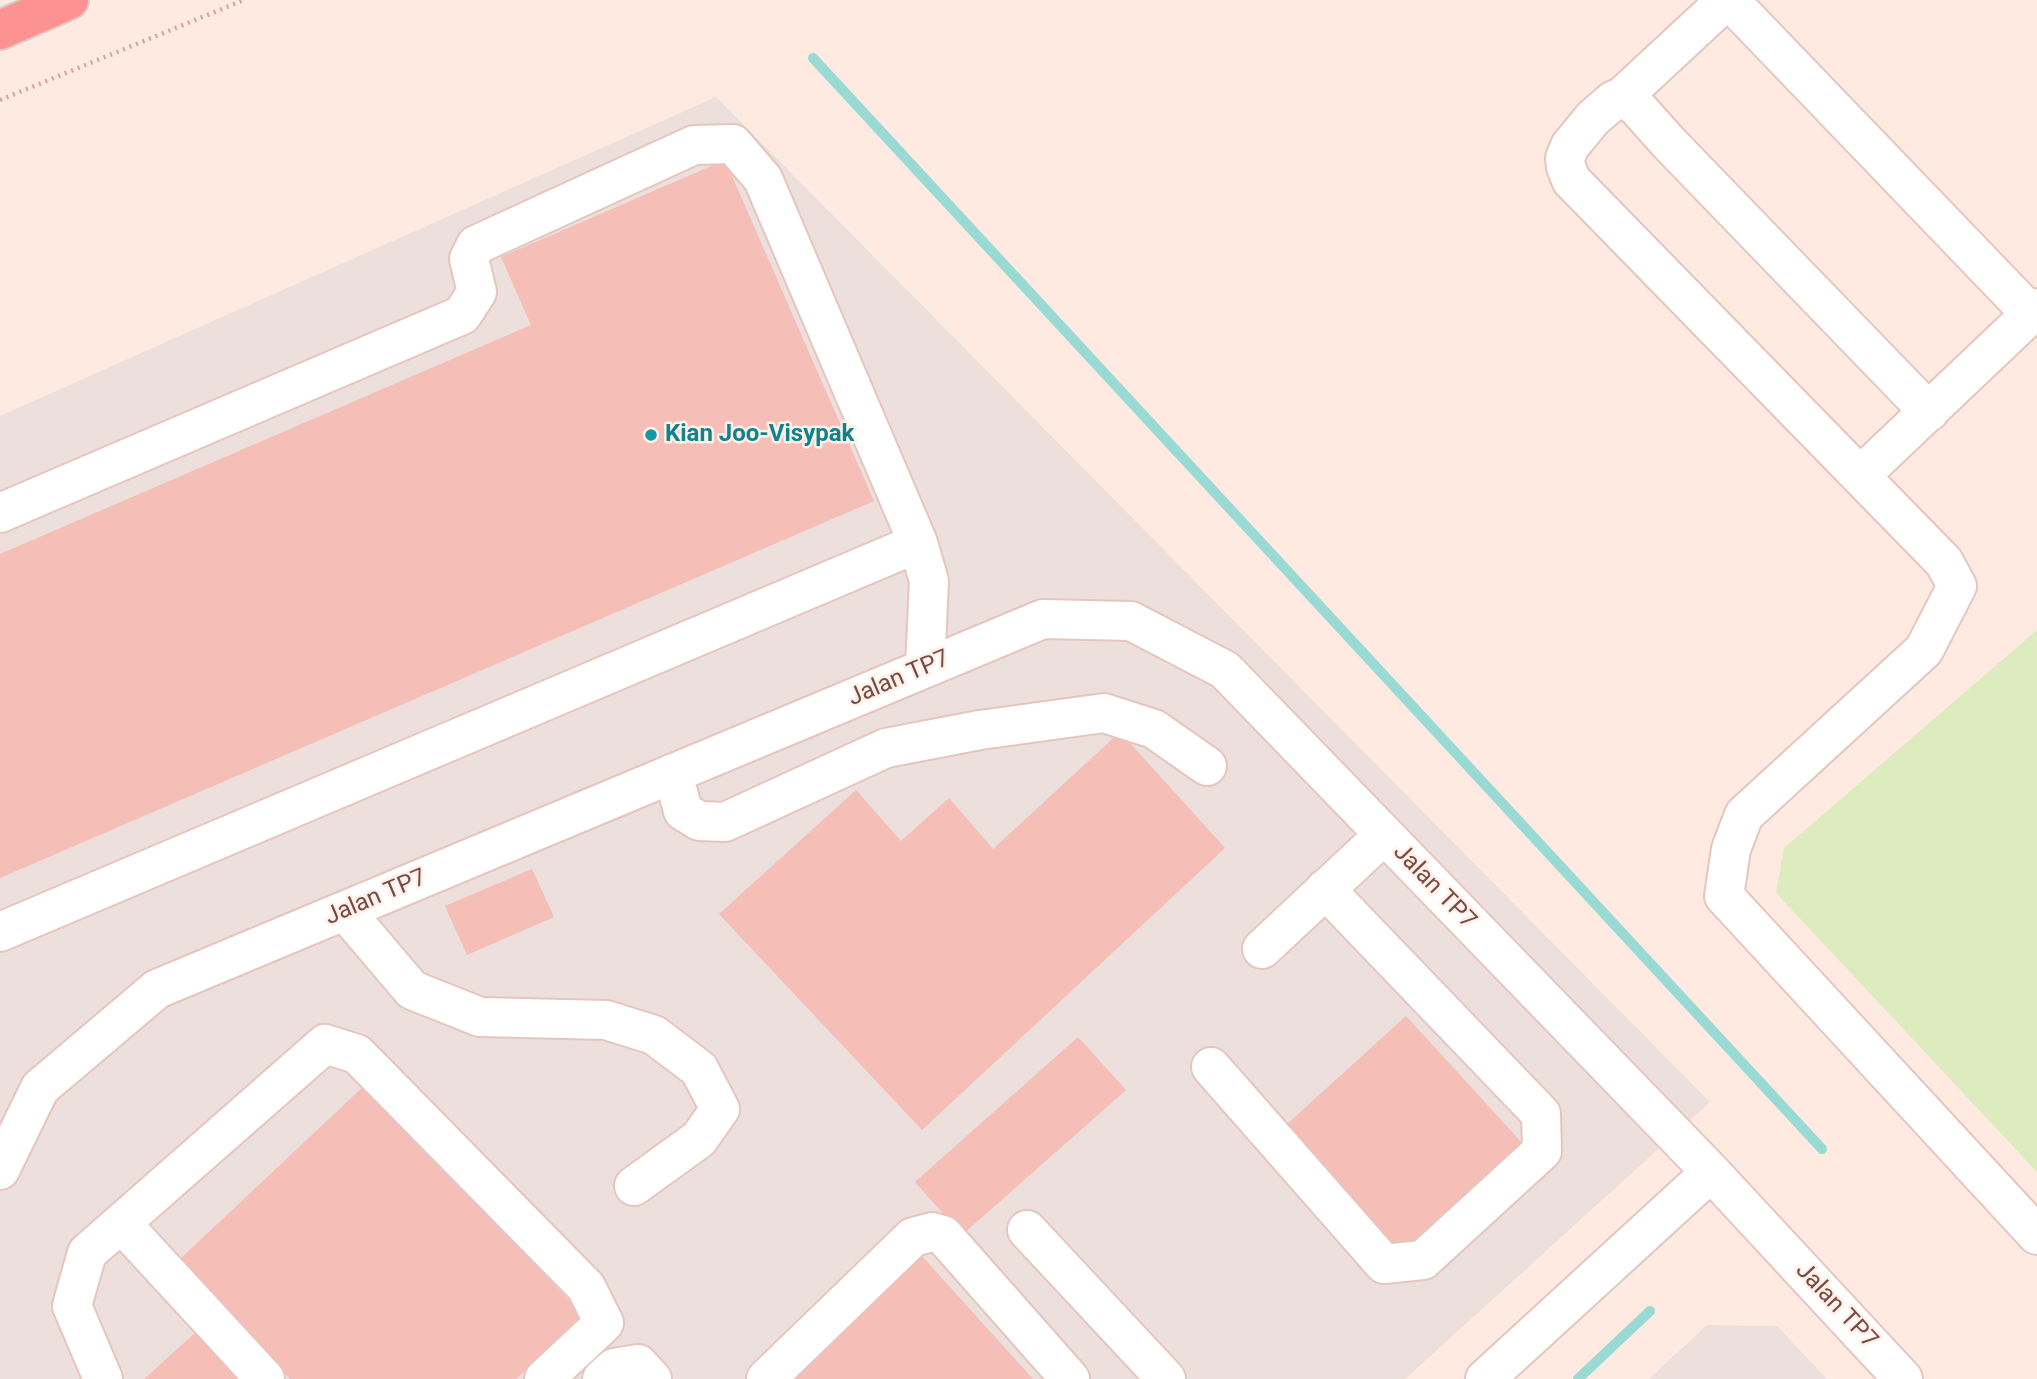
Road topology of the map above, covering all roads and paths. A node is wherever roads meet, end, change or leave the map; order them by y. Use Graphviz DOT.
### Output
graph roads {
  1 [pos="69,0"];
  2 [pos="244,0"];
  3 [pos="0,30"];
  4 [pos="1622,97"];
  5 [pos="0,100"];
  6 [pos="2034,311"];
  7 [pos="1929,412"];
  8 [pos="1860,476"];
  9 [pos="0,513"];
  10 [pos="918,543"];
  11 [pos="925,668"];
  12 [pos="1207,766"];
  13 [pos="673,774"];
  14 [pos="1384,835"];
  15 [pos="1325,889"];
  16 [pos="345,911"];
  17 [pos="0,932"];
  18 [pos="1262,949"];
  19 [pos="1210,1068"];
  20 [pos="12,1118"];
  21 [pos="0,1170"];
  22 [pos="1711,1172"];
  23 [pos="634,1186"];
  24 [pos="121,1223"];
  25 [pos="1027,1230"];
  26 [pos="2037,1235"];
  27 [pos="103,1379"];
  28 [pos="265,1379"];
  29 [pos="544,1379"];
  30 [pos="602,1379"];
  31 [pos="652,1379"];
  32 [pos="766,1379"];
  33 [pos="1070,1379"];
  34 [pos="1166,1379"];
  35 [pos="1486,1379"];
  36 [pos="1903,1379"];
  1 -- 3 [label="highway"];
  2 -- 5 [label="path"];
  4 -- 6 [label="street"];
  4 -- 7 [label="street"];
  4 -- 8 [label="street"];
  6 -- 7 [label="street"];
  7 -- 8 [label="street"];
  8 -- 26 [label="street"];
  9 -- 10 [label="street"];
  10 -- 11 [label="street"];
  10 -- 17 [label="street"];
  11 -- 13 [label="street, Jalan TP7"];
  11 -- 14 [label="street, Jalan TP7"];
  12 -- 13 [label="street"];
  13 -- 16 [label="street, Jalan TP7"];
  14 -- 15 [label="street"];
  14 -- 22 [label="street, Jalan TP7"];
  15 -- 18 [label="street"];
  15 -- 19 [label="street"];
  16 -- 20 [label="street, Jalan TP7"];
  16 -- 23 [label="street"];
  20 -- 21 [label="street, Jalan TP7"];
  22 -- 35 [label="street"];
  22 -- 36 [label="street, Jalan TP7"];
  24 -- 27 [label="street"];
  24 -- 28 [label="street"];
  24 -- 29 [label="street"];
  25 -- 34 [label="street"];
  30 -- 31 [label="street"];
  32 -- 33 [label="street"];
}
